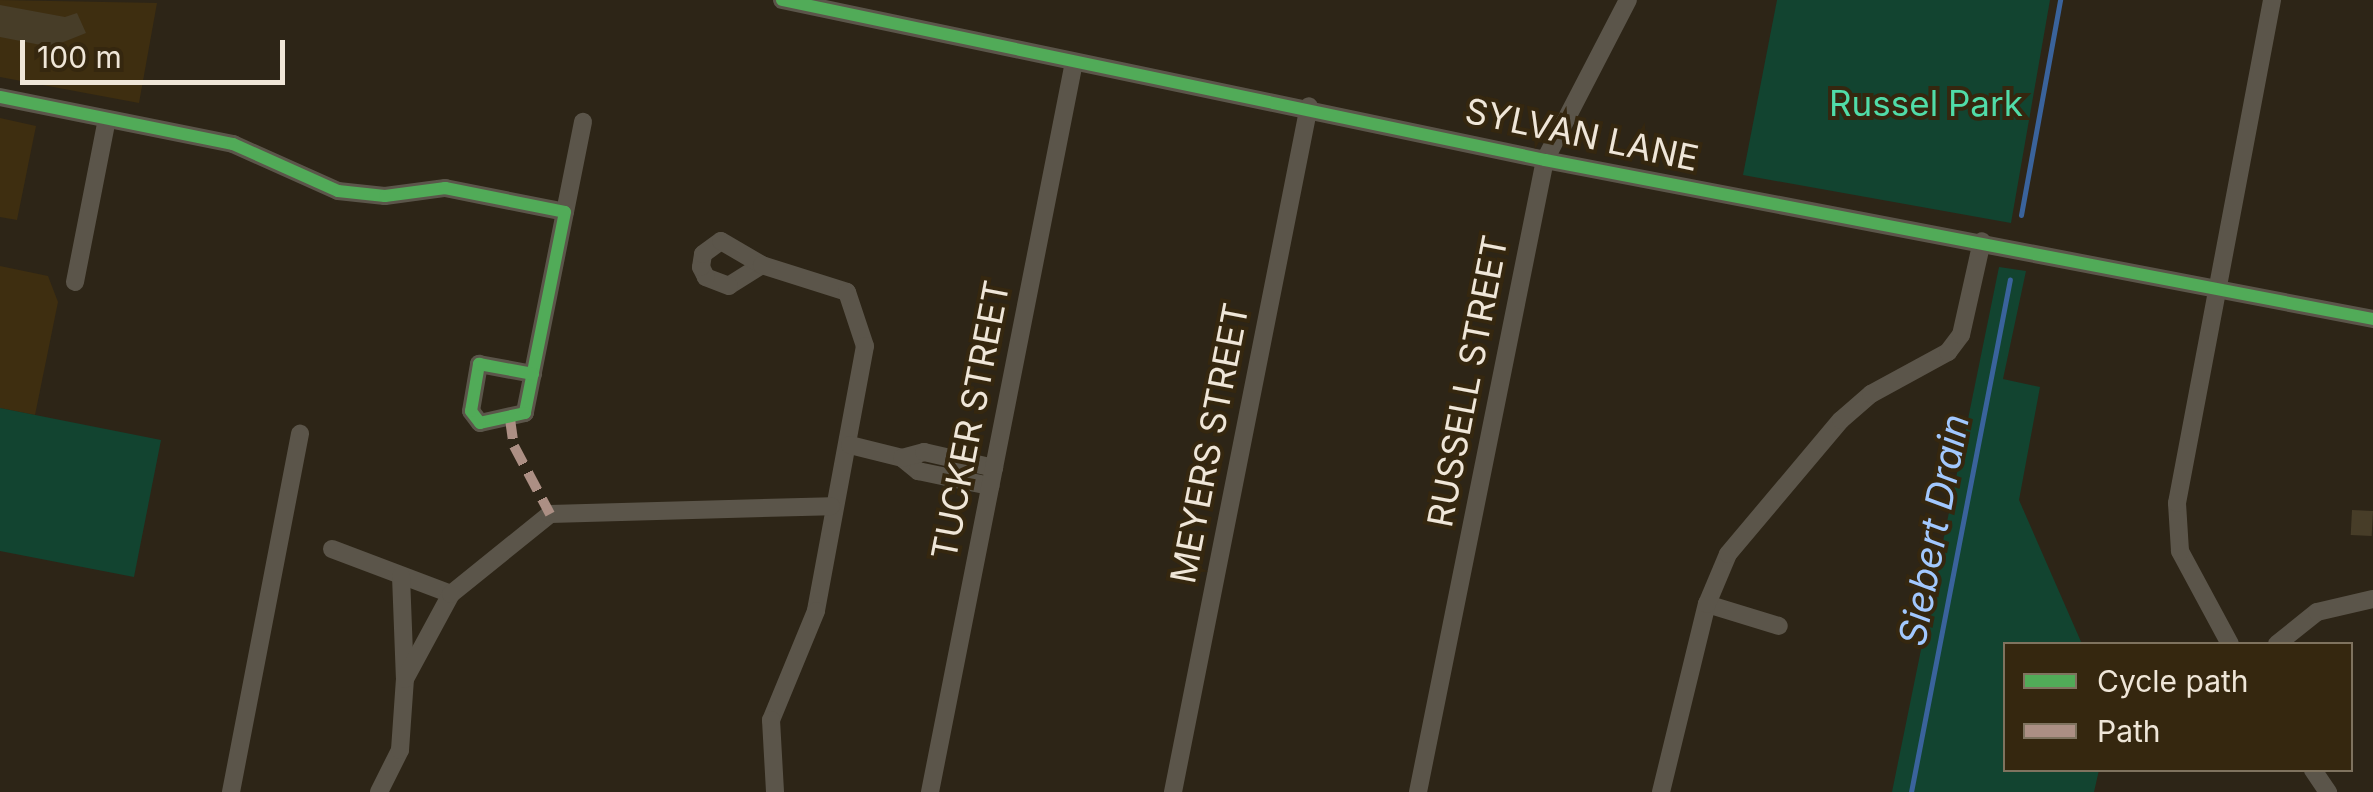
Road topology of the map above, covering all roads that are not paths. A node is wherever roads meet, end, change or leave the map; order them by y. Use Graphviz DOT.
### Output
graph roads {
  1 [pos="782,0"];
  2 [pos="1628,0"];
  3 [pos="2272,0"];
  4 [pos="1074,62"];
  5 [pos="0,97"];
  6 [pos="1309,106"];
  7 [pos="107,119"];
  8 [pos="583,122"];
  9 [pos="1545,160"];
  10 [pos="565,212"];
  11 [pos="1982,241"];
  12 [pos="762,265"];
  13 [pos="75,282"];
  14 [pos="2219,288"];
  15 [pos="2373,319"];
  16 [pos="533,374"];
  17 [pos="300,434"];
  18 [pos="850,446"];
  19 [pos="992,477"];
  20 [pos="831,506"];
  21 [pos="332,549"];
  22 [pos="401,576"];
  23 [pos="451,594"];
  24 [pos="2373,599"];
  25 [pos="1707,604"];
  26 [pos="1779,626"];
  27 [pos="2229,642"];
  28 [pos="2279,642"];
  29 [pos="405,679"];
  30 [pos="232,792"];
  31 [pos="379,792"];
  32 [pos="775,792"];
  33 [pos="930,792"];
  34 [pos="1173,792"];
  35 [pos="1418,792"];
  36 [pos="1661,792"];
  1 -- 4 [label="street, SYLVAN LANE"];
  2 -- 9 [label="street, RUSSELL STREET"];
  3 -- 14 [label="street"];
  4 -- 6 [label="street, SYLVAN LANE"];
  4 -- 19 [label="street, TUCKER STREET"];
  5 -- 7 [label="street"];
  6 -- 9 [label="street, SYLVAN LANE"];
  6 -- 34 [label="street, MEYERS STREET"];
  7 -- 10 [label="street"];
  7 -- 13 [label="street"];
  8 -- 10 [label="street"];
  9 -- 11 [label="street, SYLVAN LANE"];
  9 -- 35 [label="street, RUSSELL STREET"];
  10 -- 16 [label="street"];
  11 -- 14 [label="street, SYLVAN LANE"];
  11 -- 25 [label="street"];
  12 -- 18 [label="street"];
  14 -- 15 [label="street, SYLVAN LANE"];
  14 -- 27 [label="street"];
  17 -- 30 [label="street"];
  18 -- 19 [label="street"];
  18 -- 20 [label="street"];
  19 -- 33 [label="street, TUCKER STREET"];
  20 -- 23 [label="street"];
  20 -- 32 [label="street"];
  21 -- 22 [label="street"];
  22 -- 23 [label="street"];
  22 -- 29 [label="street"];
  23 -- 29 [label="street"];
  24 -- 28 [label="street"];
  25 -- 26 [label="street"];
  25 -- 36 [label="street"];
  29 -- 31 [label="street"];
}
